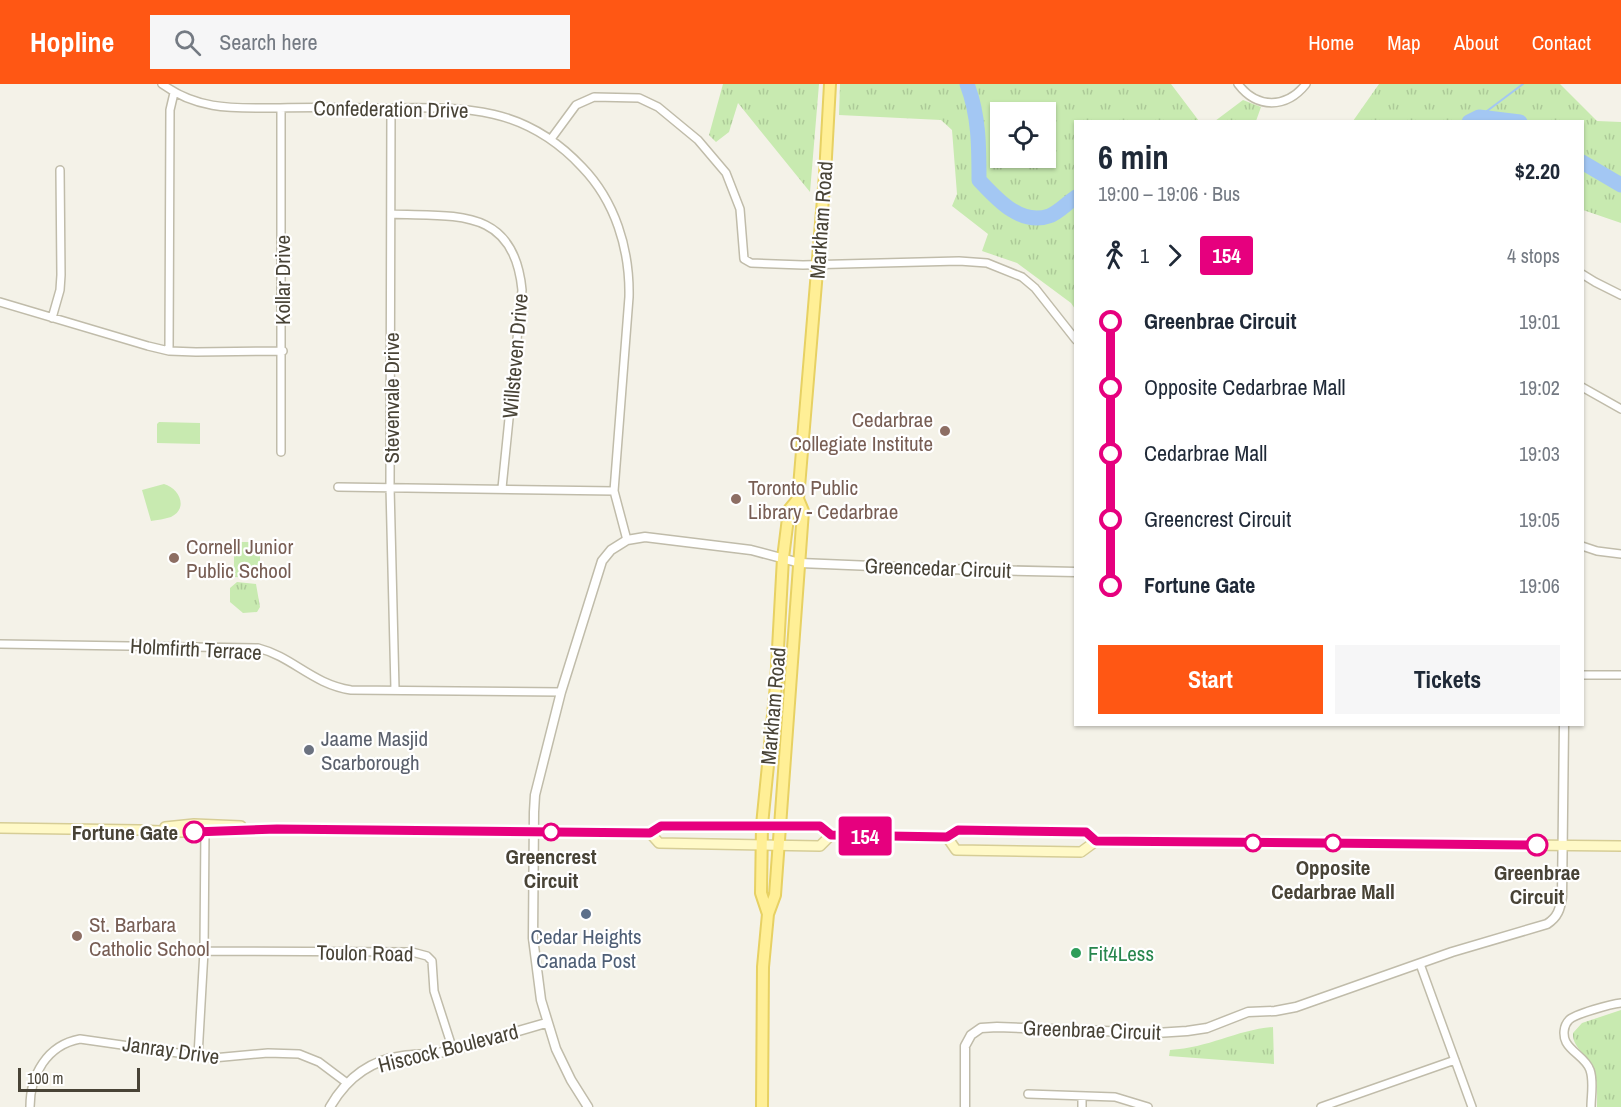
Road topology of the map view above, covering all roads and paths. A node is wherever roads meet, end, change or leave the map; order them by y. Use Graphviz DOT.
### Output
graph roads {
  1 [pos="162,84"];
  2 [pos="830,84"];
  3 [pos="1238,84"];
  4 [pos="1306,84"];
  5 [pos="174,93"];
  6 [pos="281,108"];
  7 [pos="391,108"];
  8 [pos="551,139"];
  9 [pos="60,170"];
  10 [pos="391,214"];
  11 [pos="818,264"];
  12 [pos="1584,275"];
  13 [pos="1621,295"];
  14 [pos="0,302"];
  15 [pos="52,318"];
  16 [pos="1074,337"];
  17 [pos="169,351"];
  18 [pos="283,351"];
  19 [pos="1584,388"];
  20 [pos="1621,409"];
  21 [pos="281,452"];
  22 [pos="338,487"];
  23 [pos="390,487"];
  24 [pos="502,488"];
  25 [pos="614,490"];
  26 [pos="798,500"];
  27 [pos="627,540"];
  28 [pos="1584,547"];
  29 [pos="1621,554"];
  30 [pos="783,558"];
  31 [pos="800,563"];
  32 [pos="1074,572"];
  33 [pos="0,644"];
  34 [pos="1584,675"];
  35 [pos="1621,675"];
  36 [pos="395,689"];
  37 [pos="561,692"];
  38 [pos="1564,726"];
  39 [pos="762,825"];
  40 [pos="779,826"];
  41 [pos="0,828"];
  42 [pos="205,828"];
  43 [pos="534,831"];
  44 [pos="650,833"];
  45 [pos="831,835"];
  46 [pos="947,837"];
  47 [pos="1096,841"];
  48 [pos="762,845"];
  49 [pos="779,846"];
  50 [pos="1562,846"];
  51 [pos="1621,846"];
  52 [pos="768,914"];
  53 [pos="204,951"];
  54 [pos="1420,964"];
  55 [pos="1621,1003"];
  56 [pos="546,1023"];
  57 [pos="453,1050"];
  58 [pos="198,1056"];
  59 [pos="1455,1060"];
  60 [pos="347,1083"];
  61 [pos="1028,1094"];
  62 [pos="1082,1097"];
  63 [pos="30,1107"];
  64 [pos="330,1107"];
  65 [pos="588,1107"];
  66 [pos="762,1107"];
  67 [pos="965,1107"];
  68 [pos="1082,1107"];
  69 [pos="1148,1107"];
  70 [pos="1321,1107"];
  71 [pos="1472,1107"];
  72 [pos="1591,1107"];
  1 -- 5 [label="street, Confederation Drive"];
  2 -- 11 [label="main road, Markham Road"];
  3 -- 4 [label="street"];
  5 -- 6 [label="street, Confederation Drive"];
  5 -- 17 [label="street"];
  6 -- 7 [label="street, Confederation Drive"];
  6 -- 18 [label="street, Kollar Drive"];
  7 -- 8 [label="street, Confederation Drive"];
  7 -- 10 [label="street, Stevenvale Drive"];
  8 -- 11 [label="street"];
  8 -- 25 [label="street, Confederation Drive"];
  9 -- 15 [label="street"];
  10 -- 23 [label="street, Stevenvale Drive"];
  10 -- 24 [label="street, Willsteven Drive"];
  11 -- 16 [label="street"];
  11 -- 26 [label="main road, Markham Road"];
  12 -- 13 [label="street"];
  14 -- 15 [label="street"];
  15 -- 17 [label="street"];
  17 -- 18 [label="street"];
  18 -- 21 [label="street, Kollar Drive"];
  19 -- 20 [label="street"];
  22 -- 23 [label="street"];
  23 -- 24 [label="street"];
  23 -- 36 [label="street, Stevenvale Drive"];
  24 -- 25 [label="street"];
  25 -- 27 [label="street, Confederation Drive"];
  26 -- 30 [label="main road, Markham Road"];
  26 -- 31 [label="main road, Markham Road"];
  27 -- 30 [label="street"];
  27 -- 37 [label="street"];
  28 -- 29 [label="street"];
  30 -- 31 [label="street"];
  30 -- 39 [label="main road, Markham Road"];
  31 -- 32 [label="street, Greencedar Circuit"];
  31 -- 40 [label="main road, Markham Road"];
  33 -- 36 [label="street, Holmfirth Terrace"];
  34 -- 35 [label="street"];
  36 -- 37 [label="street, Holmfirth Terrace"];
  37 -- 43 [label="street"];
  38 -- 50 [label="street"];
  39 -- 40 [label="main road"];
  39 -- 44 [label="main road"];
  39 -- 48 [label="main road, Markham Road"];
  40 -- 45 [label="main road"];
  40 -- 49 [label="main road, Markham Road"];
  41 -- 42 [label="main road"];
  42 -- 43 [label="main road"];
  42 -- 53 [label="street"];
  43 -- 44 [label="main road"];
  43 -- 56 [label="street"];
  44 -- 48 [label="main road"];
  45 -- 46 [label="main road"];
  45 -- 49 [label="main road"];
  46 -- 47 [label="main road"];
  46 -- 47 [label="main road"];
  47 -- 50 [label="main road"];
  48 -- 49 [label="main road"];
  48 -- 52 [label="main road, Markham Road"];
  49 -- 52 [label="main road, Markham Road"];
  50 -- 51 [label="main road"];
  50 -- 54 [label="street, Greenbrae Circuit"];
  52 -- 66 [label="main road, Markham Road"];
  53 -- 57 [label="street, Toulon Road"];
  53 -- 58 [label="street"];
  54 -- 59 [label="street"];
  54 -- 67 [label="street, Greenbrae Circuit"];
  55 -- 72 [label="street"];
  56 -- 57 [label="street, Hiscock Boulevard"];
  56 -- 65 [label="street"];
  57 -- 60 [label="street, Hiscock Boulevard"];
  58 -- 60 [label="street, Janray Drive"];
  58 -- 63 [label="street, Janray Drive"];
  59 -- 70 [label="street"];
  59 -- 71 [label="street"];
  60 -- 64 [label="street, Hiscock Boulevard"];
  61 -- 62 [label="street"];
  62 -- 68 [label="street"];
  62 -- 69 [label="street"];
}
